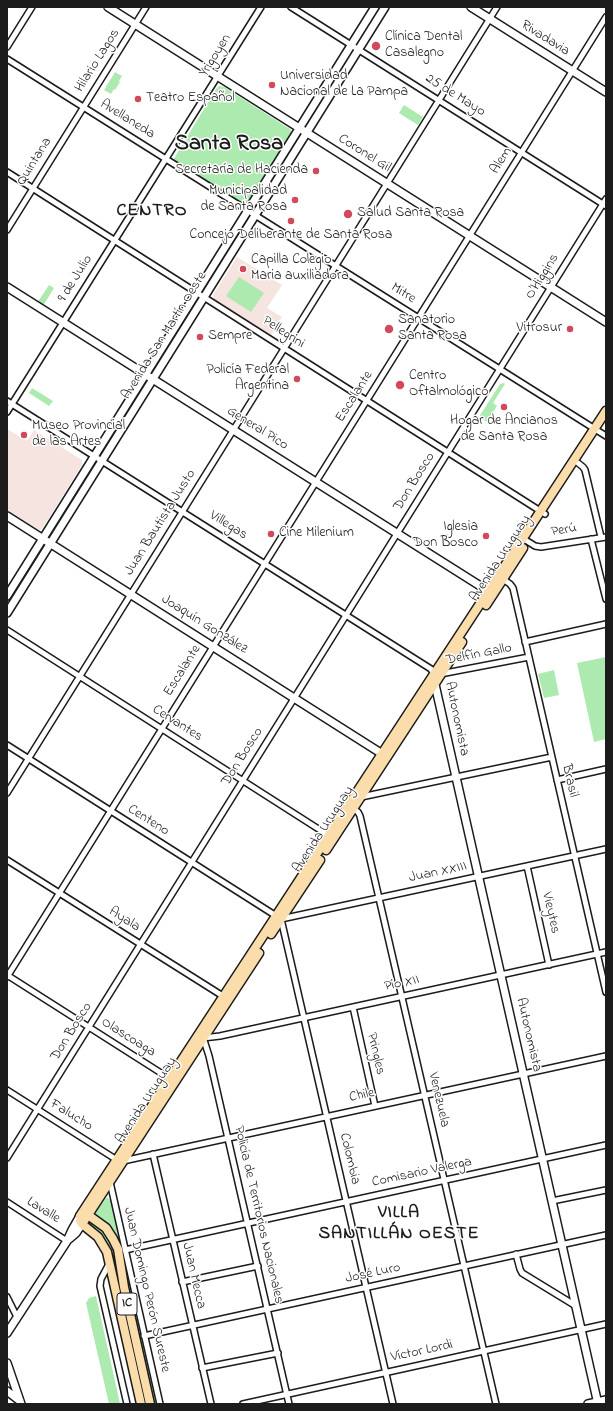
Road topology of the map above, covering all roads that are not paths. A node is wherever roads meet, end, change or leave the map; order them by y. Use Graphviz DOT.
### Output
graph roads {
  1 [pos="32,7"];
  2 [pos="108,7"];
  3 [pos="146,7"];
  4 [pos="261,7"];
  5 [pos="291,7"];
  6 [pos="374,7"];
  7 [pos="385,7"];
  8 [pos="471,7"];
  9 [pos="497,7"];
  10 [pos="606,17"];
  11 [pos="490,19"];
  12 [pos="135,24"];
  13 [pos="351,45"];
  14 [pos="7,47"];
  15 [pos="358,50"];
  16 [pos="7,59"];
  17 [pos="572,71"];
  18 [pos="217,76"];
  19 [pos="606,92"];
  20 [pos="439,100"];
  21 [pos="84,107"];
  22 [pos="299,128"];
  23 [pos="307,133"];
  24 [pos="522,152"];
  25 [pos="166,158"];
  26 [pos="279,160"];
  27 [pos="286,165"];
  28 [pos="7,172"];
  29 [pos="268,178"];
  30 [pos="276,182"];
  31 [pos="387,184"];
  32 [pos="33,188"];
  33 [pos="606,198"];
  34 [pos="604,205"];
  35 [pos="248,210"];
  36 [pos="255,215"];
  37 [pos="7,230"];
  38 [pos="470,236"];
  39 [pos="115,240"];
  40 [pos="336,266"];
  41 [pos="7,286"];
  42 [pos="551,287"];
  43 [pos="197,292"];
  44 [pos="204,297"];
  45 [pos="418,318"];
  46 [pos="63,322"];
  47 [pos="606,322"];
  48 [pos="284,348"];
  49 [pos="500,369"];
  50 [pos="146,374"];
  51 [pos="153,379"];
  52 [pos="7,401"];
  53 [pos="367,401"];
  54 [pos="12,404"];
  55 [pos="606,411"];
  56 [pos="7,412"];
  57 [pos="606,421"];
  58 [pos="234,430"];
  59 [pos="600,432"];
  60 [pos="448,452"];
  61 [pos="94,456"];
  62 [pos="102,461"];
  63 [pos="578,463"];
  64 [pos="316,482"];
  65 [pos="183,512"];
  66 [pos="543,513"];
  67 [pos="7,516"];
  68 [pos="530,528"];
  69 [pos="397,533"];
  70 [pos="604,537"];
  71 [pos="43,539"];
  72 [pos="591,539"];
  73 [pos="527,542"];
  74 [pos="50,543"];
  75 [pos="265,564"];
  76 [pos="503,579"];
  77 [pos="491,592"];
  78 [pos="131,595"];
  79 [pos="7,596"];
  80 [pos="606,599"];
  81 [pos="7,613"];
  82 [pos="346,615"];
  83 [pos="606,624"];
  84 [pos="7,630"];
  85 [pos="525,642"];
  86 [pos="213,647"];
  87 [pos="528,658"];
  88 [pos="437,674"];
  89 [pos="80,677"];
  90 [pos="434,684"];
  91 [pos="294,698"];
  92 [pos="162,729"];
  93 [pos="7,745"];
  94 [pos="384,756"];
  95 [pos="552,757"];
  96 [pos="28,759"];
  97 [pos="606,769"];
  98 [pos="456,777"];
  99 [pos="243,780"];
  100 [pos="557,780"];
  101 [pos="7,793"];
  102 [pos="354,802"];
  103 [pos="110,811"];
  104 [pos="331,837"];
  105 [pos="606,849"];
  106 [pos="574,856"];
  107 [pos="7,860"];
  108 [pos="192,862"];
  109 [pos="527,866"];
  110 [pos="478,877"];
  111 [pos="59,893"];
  112 [pos="379,898"];
  113 [pos="278,918"];
  114 [pos="140,944"];
  115 [pos="606,952"];
  116 [pos="597,954"];
  117 [pos="549,964"];
  118 [pos="501,975"];
  119 [pos="7,976"];
  120 [pos="606,992"];
  121 [pos="402,997"];
  122 [pos="226,998"];
  123 [pos="353,1007"];
  124 [pos="304,1018"];
  125 [pos="89,1027"];
  126 [pos="201,1036"];
  127 [pos="606,1056"];
  128 [pos="523,1074"];
  129 [pos="173,1080"];
  130 [pos="7,1090"];
  131 [pos="424,1095"];
  132 [pos="375,1106"];
  133 [pos="38,1109"];
  134 [pos="326,1116"];
  135 [pos="228,1138"];
  136 [pos="606,1145"];
  137 [pos="152,1154"];
  138 [pos="7,1158"];
  139 [pos="543,1158"];
  140 [pos="120,1160"];
  141 [pos="444,1180"];
  142 [pos="110,1182"];
  143 [pos="606,1190"];
  144 [pos="552,1201"];
  145 [pos="7,1202"];
  146 [pos="346,1202"];
  147 [pos="83,1218"];
  148 [pos="248,1223"];
  149 [pos="606,1235"];
  150 [pos="172,1240"];
  151 [pos="67,1241"];
  152 [pos="562,1244"];
  153 [pos="125,1250"];
  154 [pos="516,1254"];
  155 [pos="110,1263"];
  156 [pos="258,1266"];
  157 [pos="464,1266"];
  158 [pos="182,1282"];
  159 [pos="366,1287"];
  160 [pos="7,1297"];
  161 [pos="576,1306"];
  162 [pos="268,1309"];
  163 [pos="17,1317"];
  164 [pos="606,1324"];
  165 [pos="192,1325"];
  166 [pos="582,1330"];
  167 [pos="7,1333"];
  168 [pos="144,1336"];
  169 [pos="483,1351"];
  170 [pos="278,1353"];
  171 [pos="7,1363"];
  172 [pos="202,1368"];
  173 [pos="386,1373"];
  174 [pos="7,1391"];
  175 [pos="287,1394"];
  176 [pos="606,1400"];
  177 [pos="20,1403"];
  178 [pos="598,1403"];
  179 [pos="127,1404"];
  180 [pos="141,1404"];
  181 [pos="150,1404"];
  182 [pos="160,1404"];
  183 [pos="211,1404"];
  184 [pos="243,1404"];
  185 [pos="290,1404"];
  186 [pos="393,1404"];
  187 [pos="496,1404"];
  188 [pos="588,1404"];
  1 -- 14 [label="street"];
  2 -- 12 [label="main road, Coronel Gil"];
  3 -- 12 [label="street, Hilario Lagos"];
  4 -- 18 [label="street, Yrigoyen"];
  5 -- 13 [label="street, 25 de Mayo"];
  6 -- 13 [label="main road, Avenida San Martín Oeste"];
  7 -- 15 [label="main road, Avenida San Martín Oeste"];
  8 -- 11 [label="main road, Rivadavia"];
  9 -- 11 [label="street, Juan Bautista Justo"];
  10 -- 17 [label="street, Alem"];
  11 -- 17 [label="main road, Rivadavia"];
  11 -- 20 [label="street, Juan Bautista Justo"];
  12 -- 18 [label="main road, Coronel Gil"];
  12 -- 21 [label="street, Hilario Lagos"];
  13 -- 15 [label="street, 25 de Mayo"];
  13 -- 22 [label="main road, Avenida San Martín Oeste"];
  15 -- 20 [label="street, 25 de Mayo"];
  15 -- 23 [label="main road, Avenida San Martín Oeste"];
  16 -- 21 [label="street, Avellaneda"];
  17 -- 19 [label="main road, Rivadavia"];
  17 -- 24 [label="street, Alem"];
  18 -- 22 [label="main road, Coronel Gil"];
  18 -- 25 [label="street, Yrigoyen"];
  20 -- 24 [label="street, 25 de Mayo"];
  20 -- 31 [label="street, Juan Bautista Justo"];
  21 -- 25 [label="street, Avellaneda"];
  21 -- 32 [label="street, Quintana"];
  22 -- 23 [label="main road, Coronel Gil"];
  22 -- 26 [label="main road, Avenida San Martín Oeste"];
  23 -- 27 [label="main road, Avenida San Martín Oeste"];
  23 -- 31 [label="main road, Coronel Gil"];
  24 -- 34 [label="street, 25 de Mayo"];
  24 -- 38 [label="street, Alem"];
  25 -- 35 [label="street, Avellaneda"];
  25 -- 39 [label="street, 9 de Julio"];
  26 -- 27 [label="main road"];
  26 -- 29 [label="main road, Avenida San Martín Oeste"];
  27 -- 30 [label="main road, Avenida San Martín Oeste"];
  28 -- 32 [label="street, Pellegrini"];
  29 -- 30 [label="main road"];
  29 -- 35 [label="main road, Avenida San Martín Oeste"];
  30 -- 36 [label="main road, Avenida San Martín Oeste"];
  31 -- 38 [label="main road, Coronel Gil"];
  31 -- 40 [label="street, Juan Bautista Justo"];
  32 -- 37 [label="street, Quintana"];
  32 -- 39 [label="street, Pellegrini"];
  33 -- 34 [label="street, O'Higgins"];
  34 -- 42 [label="street, O'Higgins"];
  35 -- 36 [label="street, Avellaneda"];
  35 -- 43 [label="main road, Avenida San Martín Oeste"];
  36 -- 40 [label="street, Mitre"];
  36 -- 44 [label="main road, Avenida San Martín Oeste"];
  38 -- 42 [label="main road, Coronel Gil"];
  38 -- 45 [label="street, Alem"];
  39 -- 43 [label="street, Pellegrini"];
  39 -- 46 [label="street, 9 de Julio"];
  40 -- 45 [label="street, Mitre"];
  40 -- 48 [label="street, Juan Bautista Justo"];
  41 -- 46 [label="main road, General Pico"];
  42 -- 47 [label="main road, Coronel Gil"];
  42 -- 49 [label="street, O'Higgins"];
  43 -- 44 [label="street, Pellegrini"];
  43 -- 50 [label="main road, Avenida San Martín Oeste"];
  44 -- 48 [label="street, Pellegrini"];
  44 -- 51 [label="main road, Avenida San Martín Oeste"];
  45 -- 49 [label="street, Mitre"];
  45 -- 53 [label="street, Escalante"];
  46 -- 50 [label="main road, General Pico"];
  46 -- 54 [label="street, 9 de Julio"];
  48 -- 53 [label="street, Pellegrini"];
  48 -- 58 [label="street, Juan Bautista Justo"];
  49 -- 59 [label="street, Mitre"];
  49 -- 60 [label="street, Don Bosco"];
  50 -- 51 [label="main road, General Pico"];
  50 -- 61 [label="main road, Avenida San Martín Oeste"];
  51 -- 58 [label="main road, General Pico"];
  51 -- 62 [label="main road, Avenida San Martín Oeste"];
  52 -- 54 [label="street, Villegas"];
  53 -- 60 [label="street, Pellegrini"];
  53 -- 64 [label="street, Escalante"];
  54 -- 56 [label="street, 9 de Julio"];
  54 -- 61 [label="street, Villegas"];
  55 -- 59 [label="main road"];
  57 -- 59 [label="main road"];
  58 -- 64 [label="main road, General Pico"];
  58 -- 65 [label="street, Juan Bautista Justo"];
  59 -- 63 [label="main road, Avenida Uruguay"];
  59 -- 66 [label="main road, Avenida Uruguay"];
  60 -- 66 [label="street, Pellegrini"];
  60 -- 69 [label="street, Don Bosco"];
  61 -- 62 [label="street, Villegas"];
  61 -- 71 [label="main road, Avenida San Martín Oeste"];
  62 -- 65 [label="street, Villegas"];
  62 -- 74 [label="main road, Avenida San Martín Oeste"];
  63 -- 66 [label="main road, Avenida Uruguay"];
  63 -- 70 [label="street"];
  64 -- 69 [label="main road, General Pico"];
  64 -- 75 [label="street, Escalante"];
  65 -- 75 [label="street, Villegas"];
  65 -- 78 [label="street, Juan Bautista Justo"];
  66 -- 68 [label="main road, Avenida Uruguay"];
  66 -- 73 [label="main road, Avenida Uruguay"];
  67 -- 71 [label="main road, Joaquín González"];
  68 -- 73 [label="main road"];
  68 -- 77 [label="main road, Avenida Uruguay"];
  69 -- 77 [label="main road, General Pico"];
  69 -- 82 [label="street, Don Bosco"];
  70 -- 72 [label="street, Perú"];
  71 -- 74 [label="main road, Joaquín González"];
  71 -- 79 [label="main road, Avenida San Martín Oeste"];
  72 -- 73 [label="street, Perú"];
  72 -- 80 [label="street"];
  73 -- 76 [label="main road, Avenida Uruguay"];
  74 -- 78 [label="main road, Joaquín González"];
  74 -- 81 [label="main road, Avenida San Martín Oeste"];
  75 -- 82 [label="street, Villegas"];
  75 -- 86 [label="street, Escalante"];
  76 -- 77 [label="main road, Avenida Uruguay"];
  76 -- 85 [label="street, Brasil"];
  77 -- 88 [label="main road, Avenida Uruguay"];
  78 -- 86 [label="main road, Joaquín González"];
  78 -- 89 [label="street, Juan Bautista Justo"];
  82 -- 88 [label="street, Villegas"];
  82 -- 91 [label="street, Don Bosco"];
  83 -- 85 [label="street, Delfín Gallo"];
  84 -- 89 [label="street, Cervantes"];
  85 -- 87 [label="street, Brasil"];
  86 -- 91 [label="main road, Joaquín González"];
  86 -- 92 [label="street, Escalante"];
  87 -- 88 [label="street, Delfín Gallo"];
  87 -- 95 [label="street, Brasil"];
  88 -- 90 [label="main road, Avenida Uruguay"];
  88 -- 94 [label="main road, Avenida Uruguay"];
  89 -- 92 [label="street, Cervantes"];
  89 -- 96 [label="street, Juan Bautista Justo"];
  90 -- 94 [label="main road, Avenida Uruguay"];
  90 -- 98 [label="main road, Autonomista"];
  91 -- 94 [label="main road, Joaquín González"];
  91 -- 99 [label="street, Don Bosco"];
  92 -- 99 [label="street, Cervantes"];
  92 -- 103 [label="street, Escalante"];
  93 -- 96 [label="street, Centeno"];
  94 -- 102 [label="main road, Avenida Uruguay"];
  95 -- 98 [label="street"];
  95 -- 100 [label="street, Brasil"];
  96 -- 101 [label="street, Juan Bautista Justo"];
  96 -- 103 [label="street, Centeno"];
  97 -- 100 [label="street"];
  98 -- 102 [label="street"];
  98 -- 110 [label="main road, Autonomista"];
  99 -- 104 [label="street, Cervantes"];
  99 -- 108 [label="street, Don Bosco"];
  100 -- 106 [label="street, Brasil"];
  102 -- 104 [label="main road, Avenida Uruguay"];
  102 -- 112 [label="street, Venezuela"];
  103 -- 108 [label="street, Centeno"];
  103 -- 111 [label="street, Escalante"];
  104 -- 113 [label="main road, Avenida Uruguay"];
  105 -- 106 [label="street, Juan XXIII"];
  106 -- 109 [label="street, Juan XXIII"];
  106 -- 116 [label="street, Brasil"];
  107 -- 111 [label="street, Ayala"];
  108 -- 113 [label="street, Centeno"];
  108 -- 114 [label="street, Don Bosco"];
  109 -- 110 [label="street, Juan XXIII"];
  109 -- 117 [label="street, Vieytes"];
  110 -- 112 [label="street, Juan XXIII"];
  110 -- 118 [label="main road, Autonomista"];
  111 -- 114 [label="street, Ayala"];
  111 -- 119 [label="street, Escalante"];
  112 -- 113 [label="street, Juan XXIII"];
  112 -- 121 [label="street, Venezuela"];
  113 -- 122 [label="main road, Avenida Uruguay"];
  113 -- 124 [label="street, Colombia"];
  114 -- 122 [label="street, Ayala"];
  114 -- 125 [label="street, Don Bosco"];
  115 -- 116 [label="street, Pío XII"];
  116 -- 117 [label="street, Pío XII"];
  116 -- 120 [label="street, Brasil"];
  117 -- 118 [label="street, Pío XII"];
  118 -- 121 [label="street, Pío XII"];
  118 -- 128 [label="main road, Autonomista"];
  119 -- 125 [label="street, Olascoaga"];
  121 -- 123 [label="street, Pío XII"];
  121 -- 131 [label="street, Venezuela"];
  122 -- 126 [label="main road, Avenida Uruguay"];
  123 -- 124 [label="street, Pío XII"];
  123 -- 132 [label="street, Pringles"];
  124 -- 126 [label="street, Pío XII"];
  124 -- 134 [label="street, Colombia"];
  125 -- 129 [label="street, Olascoaga"];
  125 -- 133 [label="street, Don Bosco"];
  126 -- 129 [label="main road, Avenida Uruguay"];
  126 -- 135 [label="street, Policía de Territorios Nacionales"];
  127 -- 128 [label="street, Chile"];
  128 -- 131 [label="street, Chile"];
  128 -- 139 [label="main road, Autonomista"];
  129 -- 140 [label="main road, Avenida Uruguay"];
  130 -- 133 [label="street, Falucho"];
  131 -- 132 [label="street, Chile"];
  131 -- 141 [label="street, Venezuela"];
  132 -- 134 [label="street, Chile"];
  133 -- 138 [label="street, Don Bosco"];
  133 -- 140 [label="street, Falucho"];
  134 -- 135 [label="street, Chile"];
  134 -- 146 [label="street, Colombia"];
  135 -- 137 [label="street, Chile"];
  135 -- 148 [label="street, Policía de Territorios Nacionales"];
  136 -- 139 [label="street, Comisario Valerga"];
  137 -- 140 [label="street, Chile"];
  137 -- 150 [label="street, Juan Mecca"];
  139 -- 141 [label="street, Comisario Valerga"];
  139 -- 144 [label="main road, Autonomista"];
  140 -- 142 [label="main road, Avenida Uruguay"];
  140 -- 147 [label="main road, Avenida Uruguay"];
  141 -- 146 [label="street, Comisario Valerga"];
  141 -- 157 [label="street, Venezuela"];
  142 -- 147 [label="main road, Avenida Uruguay"];
  142 -- 153 [label="street, Juan Domingo Perón Sureste"];
  143 -- 144 [label="street"];
  144 -- 152 [label="main road, Autonomista"];
  145 -- 151 [label="street, Lavalle"];
  146 -- 148 [label="street, Comisario Valerga"];
  146 -- 159 [label="street, Colombia"];
  147 -- 151 [label="main road, Avenida Uruguay"];
  147 -- 155 [label="main road, IC"];
  147 -- 181 [label="main road, IC"];
  148 -- 150 [label="street, Comisario Valerga"];
  148 -- 156 [label="street, Policía de Territorios Nacionales"];
  149 -- 152 [label="street, José Luro"];
  150 -- 153 [label="street, Comisario Valerga"];
  150 -- 158 [label="street, Juan Mecca"];
  151 -- 163 [label="main road, Avenida Uruguay"];
  152 -- 154 [label="street, José Luro"];
  152 -- 161 [label="main road, Autonomista"];
  153 -- 168 [label="street, Juan Domingo Perón Sureste"];
  154 -- 157 [label="street, José Luro"];
  154 -- 161 [label="street"];
  155 -- 179 [label="street"];
  155 -- 180 [label="main road, IC"];
  156 -- 158 [label="street"];
  156 -- 162 [label="street, Policía de Territorios Nacionales"];
  157 -- 159 [label="street, José Luro"];
  157 -- 169 [label="street, Venezuela"];
  158 -- 165 [label="street, Juan Mecca"];
  159 -- 162 [label="street, José Luro"];
  159 -- 173 [label="street, Colombia"];
  160 -- 163 [label="street"];
  161 -- 166 [label="main road, Autonomista"];
  162 -- 165 [label="street, José Luro"];
  162 -- 170 [label="street, Policía de Territorios Nacionales"];
  163 -- 167 [label="main road, Avenida Uruguay"];
  164 -- 166 [label="street, Víctor Lordi"];
  165 -- 168 [label="street, José Luro"];
  165 -- 172 [label="street, Juan Mecca"];
  166 -- 169 [label="street, Víctor Lordi"];
  166 -- 178 [label="main road, Autonomista"];
  168 -- 182 [label="street, Juan Domingo Perón Sureste"];
  169 -- 173 [label="street, Víctor Lordi"];
  169 -- 187 [label="street, Venezuela"];
  170 -- 172 [label="street"];
  170 -- 175 [label="street, Policía de Territorios Nacionales"];
  171 -- 177 [label="main road"];
  172 -- 183 [label="street, Juan Mecca"];
  173 -- 175 [label="street, Víctor Lordi"];
  173 -- 186 [label="street, Colombia"];
  174 -- 177 [label="main road"];
  175 -- 184 [label="street, Víctor Lordi"];
  175 -- 185 [label="street, Policía de Territorios Nacionales"];
  176 -- 178 [label="main road"];
  178 -- 188 [label="main road"];
}
